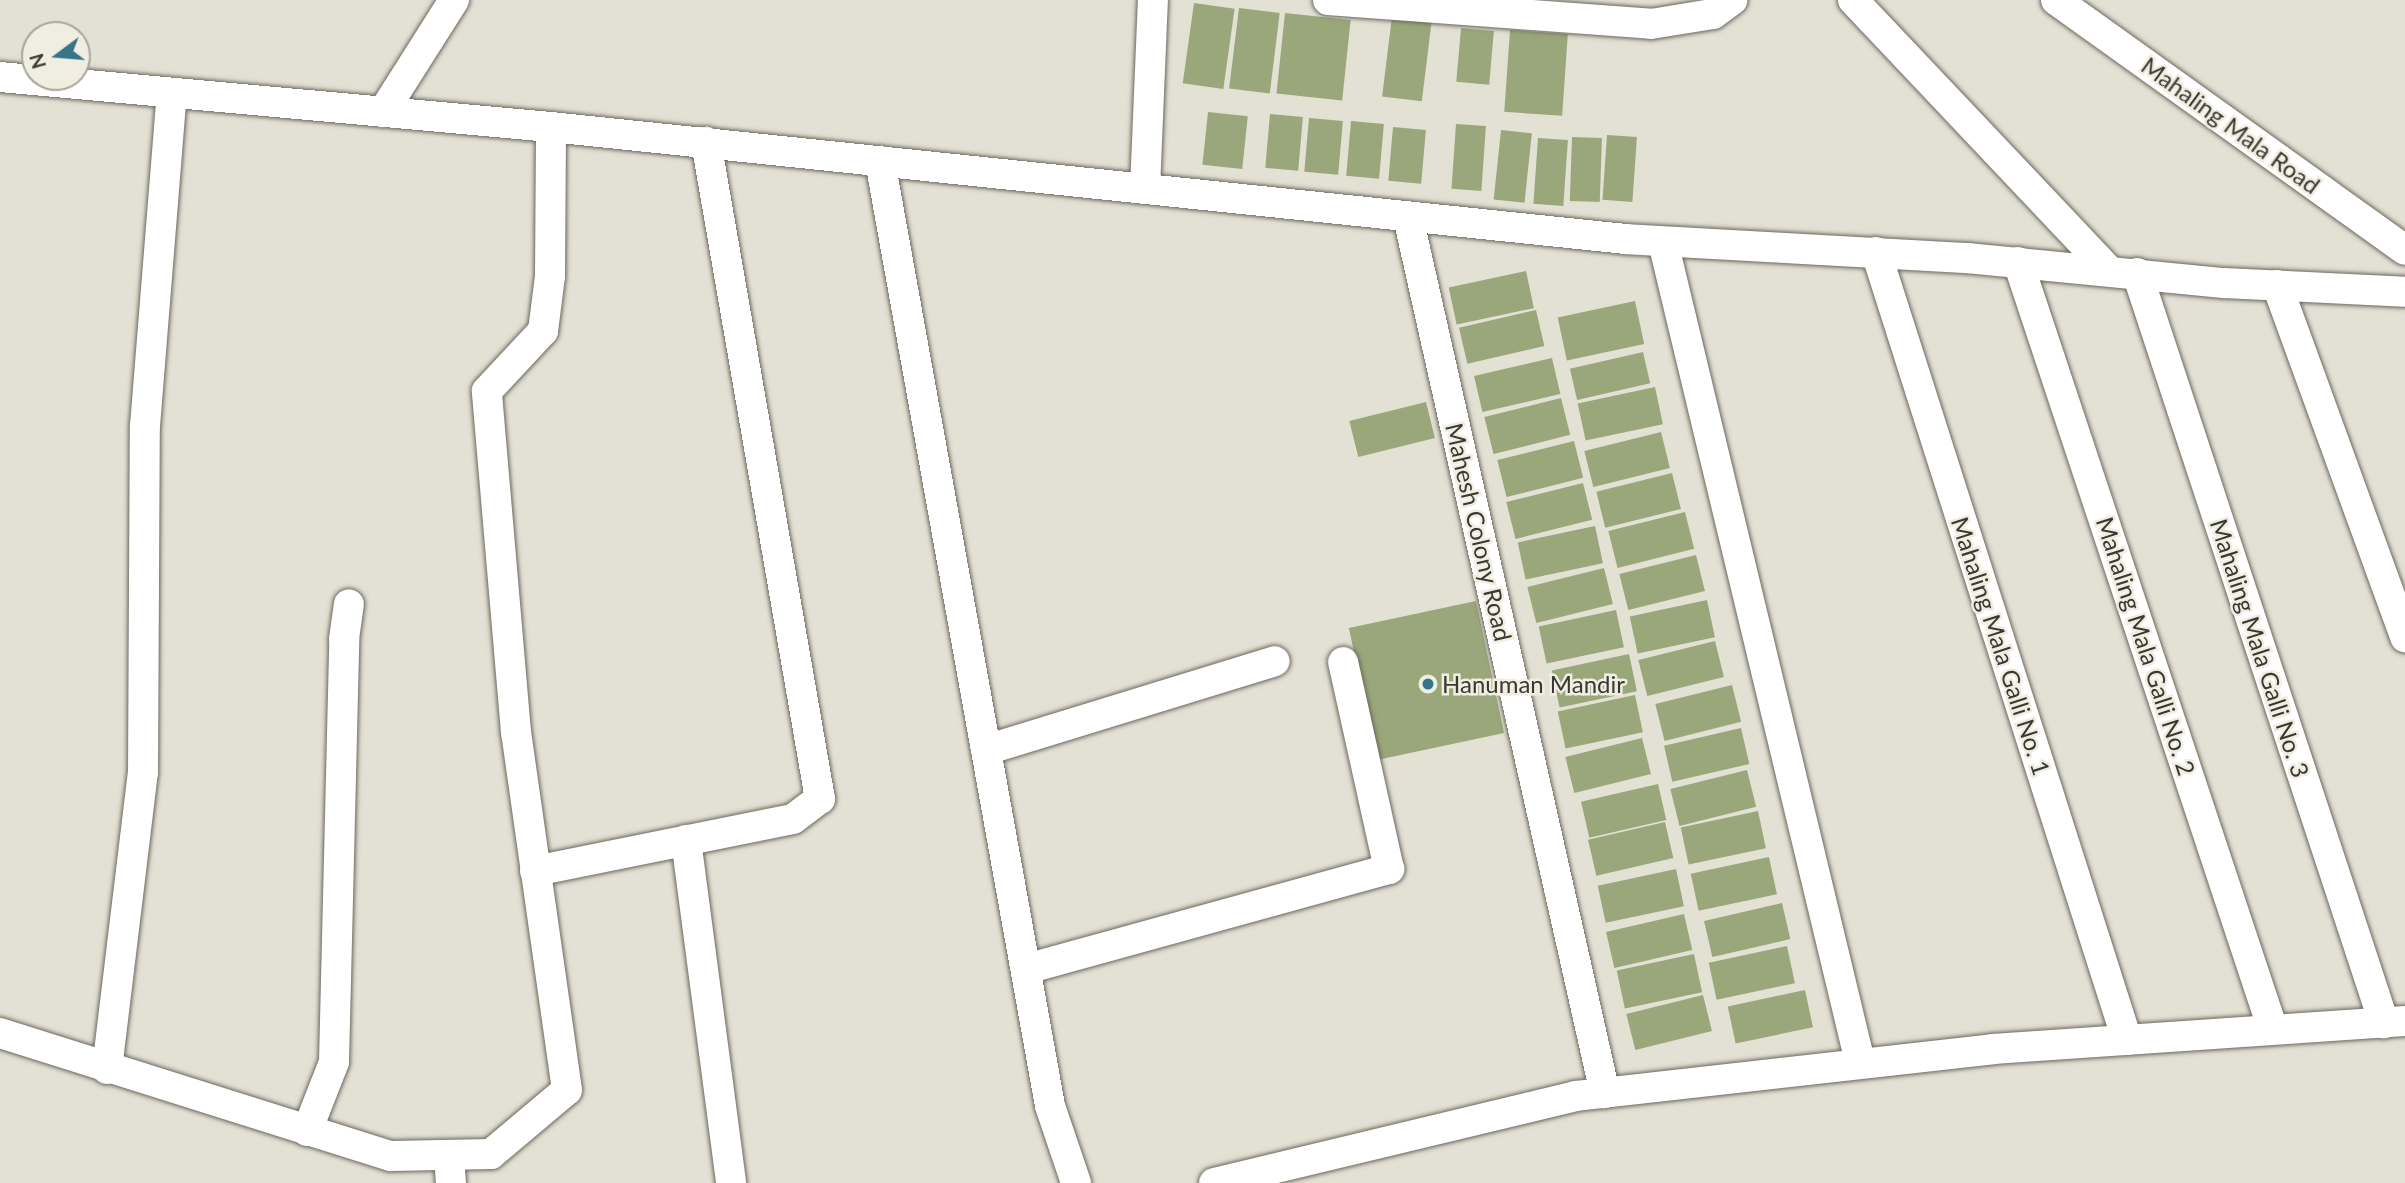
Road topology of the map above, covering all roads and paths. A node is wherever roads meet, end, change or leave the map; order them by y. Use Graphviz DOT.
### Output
graph roads {
  1 [pos="454,0"];
  2 [pos="1153,0"];
  3 [pos="1328,0"];
  4 [pos="1732,0"];
  5 [pos="1853,0"];
  6 [pos="2056,0"];
  7 [pos="0,77"];
  8 [pos="172,93"];
  9 [pos="383,112"];
  10 [pos="551,127"];
  11 [pos="706,142"];
  12 [pos="880,161"];
  13 [pos="1145,189"];
  14 [pos="1408,217"];
  15 [pos="1664,242"];
  16 [pos="2405,250"];
  17 [pos="1876,252"];
  18 [pos="2018,262"];
  19 [pos="2122,272"];
  20 [pos="2277,285"];
  21 [pos="2405,292"];
  22 [pos="349,604"];
  23 [pos="2405,637"];
  24 [pos="1275,660"];
  25 [pos="1343,662"];
  26 [pos="986,750"];
  27 [pos="686,841"];
  28 [pos="535,871"];
  29 [pos="1026,969"];
  30 [pos="2394,1022"];
  31 [pos="2273,1030"];
  32 [pos="0,1033"];
  33 [pos="2127,1040"];
  34 [pos="1860,1062"];
  35 [pos="107,1069"];
  36 [pos="1605,1093"];
  37 [pos="307,1131"];
  38 [pos="450,1169"];
  39 [pos="732,1183"];
  40 [pos="1076,1183"];
  41 [pos="1214,1183"];
  1 -- 9 [label="street"];
  2 -- 13 [label="street"];
  3 -- 4 [label="street"];
  5 -- 19 [label="street"];
  6 -- 16 [label="street, Mahaling Mala Road"];
  7 -- 8 [label="street"];
  8 -- 9 [label="street"];
  8 -- 35 [label="street"];
  9 -- 10 [label="street"];
  10 -- 11 [label="street"];
  10 -- 28 [label="street"];
  11 -- 12 [label="street"];
  11 -- 27 [label="street"];
  12 -- 13 [label="street"];
  12 -- 26 [label="street"];
  13 -- 14 [label="street"];
  14 -- 15 [label="street"];
  14 -- 36 [label="street, Mahesh Colony Road"];
  15 -- 17 [label="street"];
  15 -- 34 [label="street"];
  17 -- 18 [label="street"];
  17 -- 33 [label="street, Mahaling Mala Galli No. 1"];
  18 -- 19 [label="street"];
  18 -- 31 [label="street, Mahaling Mala Galli No. 2"];
  19 -- 20 [label="street"];
  19 -- 30 [label="street, Mahaling Mala Galli No. 3"];
  20 -- 21 [label="street"];
  20 -- 23 [label="street"];
  22 -- 37 [label="street"];
  24 -- 26 [label="street"];
  25 -- 29 [label="street"];
  26 -- 29 [label="street"];
  27 -- 28 [label="street"];
  27 -- 39 [label="street"];
  28 -- 38 [label="street"];
  29 -- 40 [label="street"];
  30 -- 31 [label="street"];
  31 -- 33 [label="street"];
  32 -- 35 [label="street"];
  33 -- 34 [label="street"];
  34 -- 36 [label="street"];
  35 -- 37 [label="street"];
  36 -- 41 [label="street"];
  37 -- 38 [label="street"];
}
